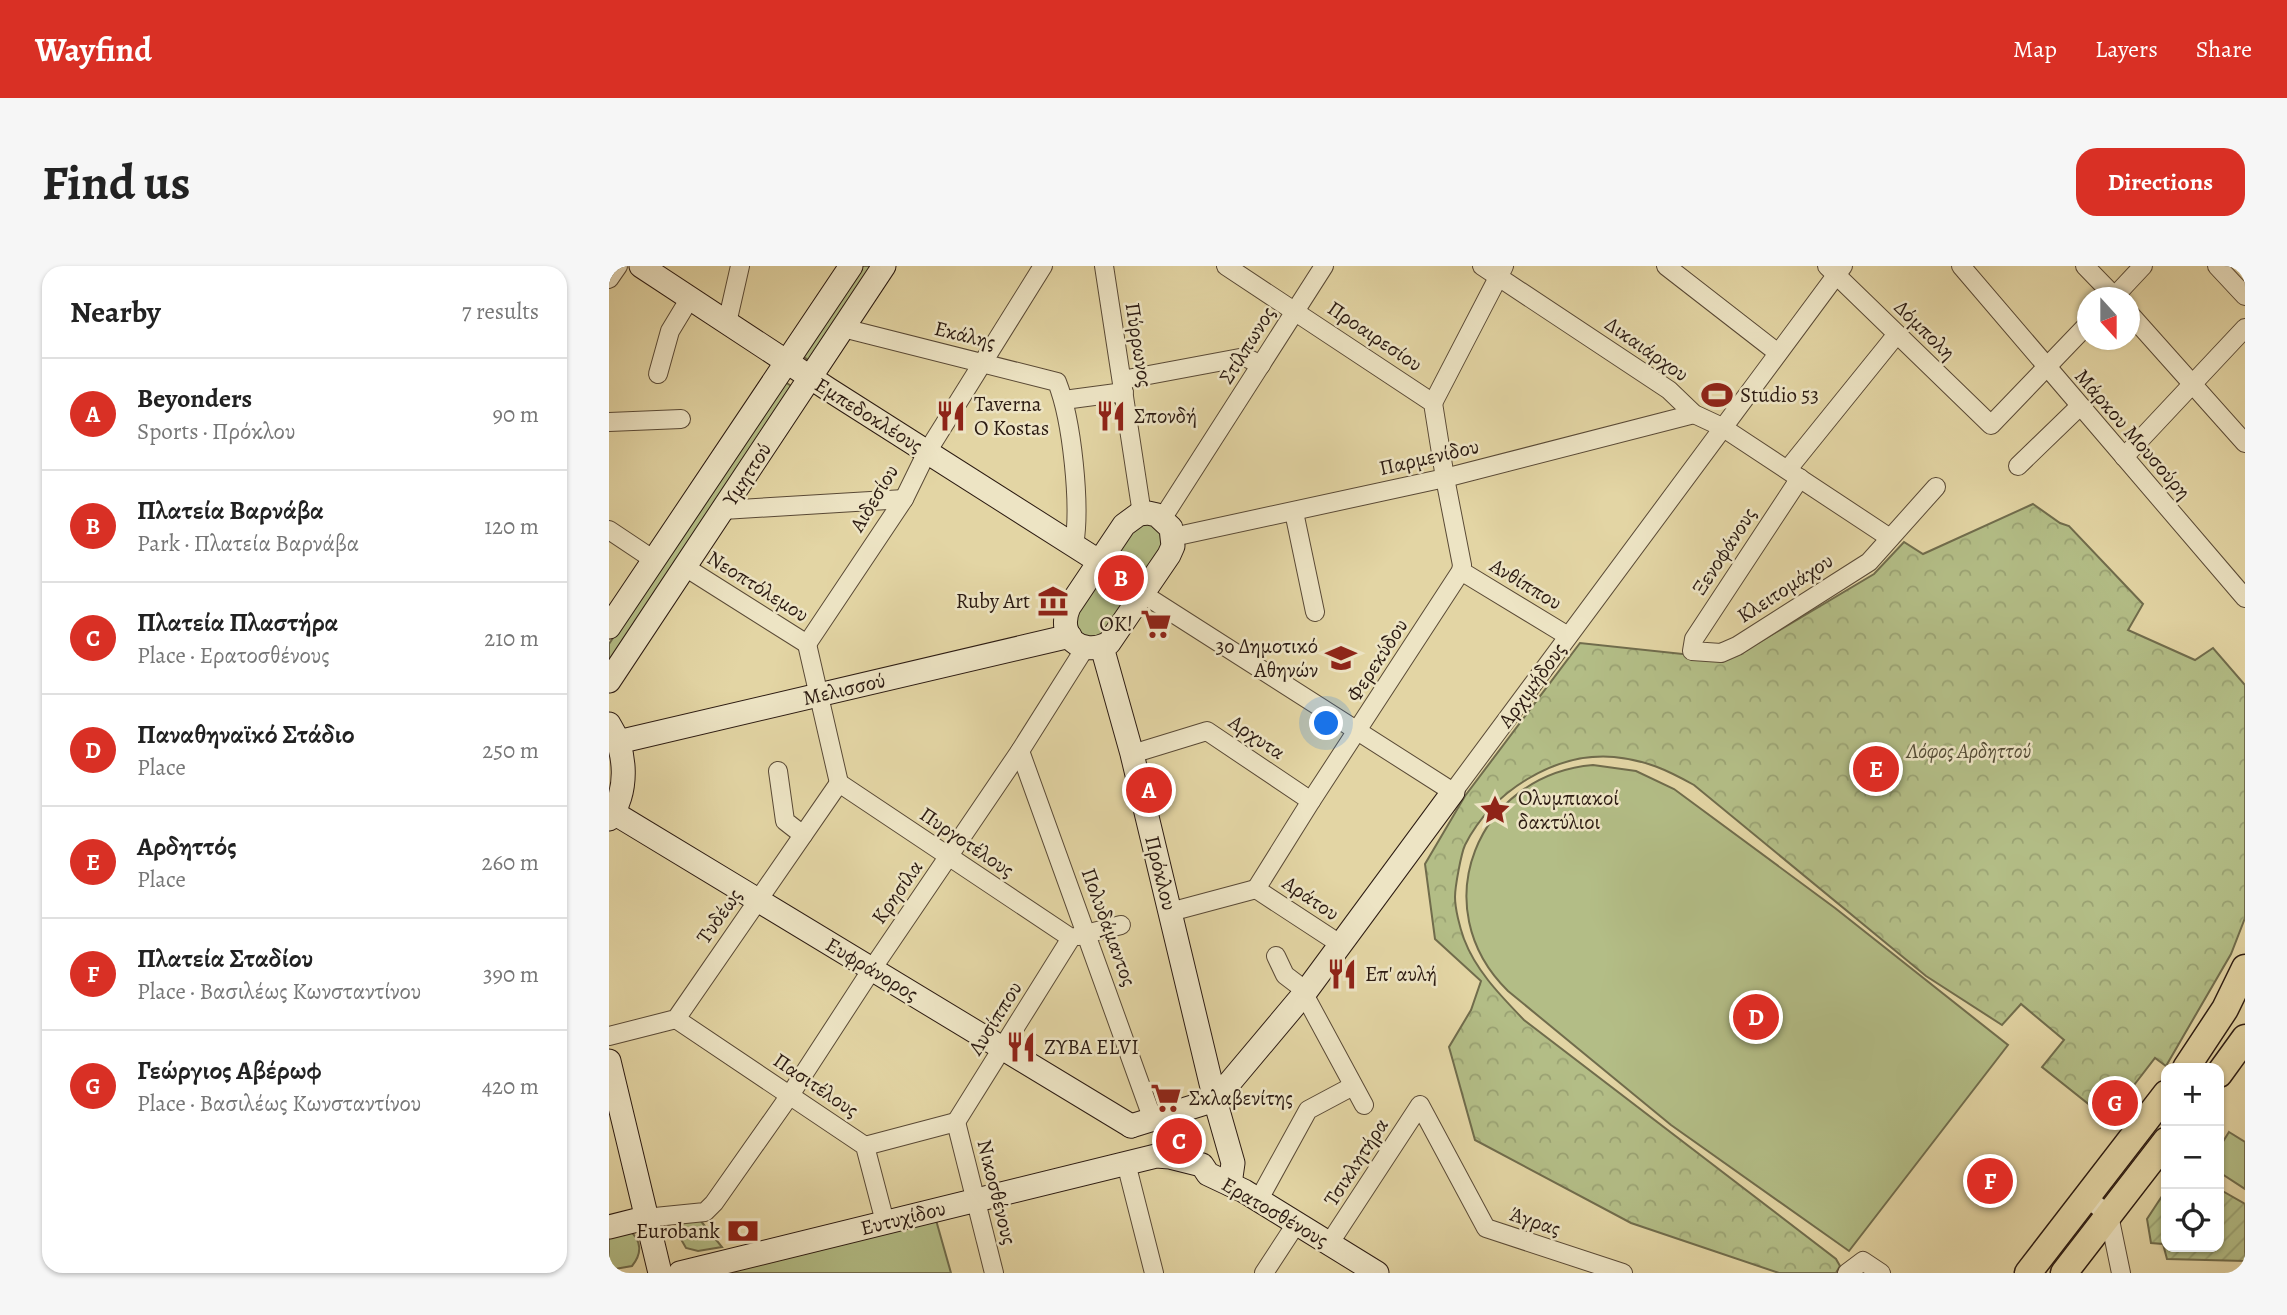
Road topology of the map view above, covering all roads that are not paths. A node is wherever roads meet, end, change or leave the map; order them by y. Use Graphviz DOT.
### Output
graph roads {
  1 [pos="618,266"];
  2 [pos="641,266"];
  3 [pos="740,266"];
  4 [pos="851,266"];
  5 [pos="884,266"];
  6 [pos="1043,266"];
  7 [pos="1104,266"];
  8 [pos="1324,266"];
  9 [pos="1482,266"];
  10 [pos="1666,266"];
  11 [pos="1961,266"];
  12 [pos="2085,266"];
  13 [pos="2143,266"];
  14 [pos="2217,266"];
  15 [pos="1233,268"];
  16 [pos="1835,269"];
  17 [pos="1501,271"];
  18 [pos="609,279"];
  19 [pos="2105,287"];
  20 [pos="2124,287"];
  21 [pos="2245,296"];
  22 [pos="690,298"];
  23 [pos="1296,310"];
  24 [pos="727,323"];
  25 [pos="2140,324"];
  26 [pos="843,328"];
  27 [pos="2245,328"];
  28 [pos="1897,334"];
  29 [pos="2077,337"];
  30 [pos="1778,353"];
  31 [pos="786,362"];
  32 [pos="983,363"];
  33 [pos="1261,365"];
  34 [pos="2047,368"];
  35 [pos="658,374"];
  36 [pos="810,378"];
  37 [pos="2192,383"];
  38 [pos="1123,386"];
  39 [pos="1064,400"];
  40 [pos="1433,403"];
  41 [pos="2080,406"];
  42 [pos="1694,414"];
  43 [pos="681,419"];
  44 [pos="609,422"];
  45 [pos="1722,427"];
  46 [pos="2244,439"];
  47 [pos="927,452"];
  48 [pos="2124,457"];
  49 [pos="2018,466"];
  50 [pos="1794,474"];
  51 [pos="1445,478"];
  52 [pos="1936,487"];
  53 [pos="904,499"];
  54 [pos="723,510"];
  55 [pos="1294,512"];
  56 [pos="1159,523"];
  57 [pos="609,530"];
  58 [pos="1891,538"];
  59 [pos="1074,545"];
  60 [pos="654,560"];
  61 [pos="1100,562"];
  62 [pos="685,567"];
  63 [pos="1461,571"];
  64 [pos="1143,594"];
  65 [pos="2245,598"];
  66 [pos="1315,612"];
  67 [pos="609,627"];
  68 [pos="1568,636"];
  69 [pos="807,644"];
  70 [pos="1085,644"];
  71 [pos="1692,651"];
  72 [pos="609,681"];
  73 [pos="818,695"];
  74 [pos="1357,731"];
  75 [pos="614,733"];
  76 [pos="1020,751"];
  77 [pos="1132,754"];
  78 [pos="778,771"];
  79 [pos="839,783"];
  80 [pos="1453,792"];
  81 [pos="1311,801"];
  82 [pos="611,816"];
  83 [pos="803,835"];
  84 [pos="949,858"];
  85 [pos="1256,889"];
  86 [pos="758,900"];
  87 [pos="1170,912"];
  88 [pos="1121,925"];
  89 [pos="1079,936"];
  90 [pos="1340,944"];
  91 [pos="1276,956"];
  92 [pos="2245,968"];
  93 [pos="872,969"];
  94 [pos="1305,993"];
  95 [pos="675,1019"];
  96 [pos="609,1036"];
  97 [pos="2244,1042"];
  98 [pos="1003,1048"];
  99 [pos="609,1061"];
  100 [pos="2189,1063"];
  101 [pos="2224,1068"];
  102 [pos="1353,1086"];
  103 [pos="790,1095"];
  104 [pos="1215,1100"];
  105 [pos="2161,1100"];
  106 [pos="1364,1105"];
  107 [pos="1420,1105"];
  108 [pos="956,1122"];
  109 [pos="1142,1123"];
  110 [pos="865,1146"];
  111 [pos="2161,1148"];
  112 [pos="1136,1162"];
  113 [pos="1230,1184"];
  114 [pos="2086,1197"];
  115 [pos="976,1200"];
  116 [pos="1258,1201"];
  117 [pos="2109,1215"];
  118 [pos="645,1218"];
  119 [pos="885,1222"];
  120 [pos="1296,1224"];
  121 [pos="609,1227"];
  122 [pos="1329,1244"];
  123 [pos="1848,1271"];
  124 [pos="660,1273"];
  125 [pos="680,1273"];
  126 [pos="993,1273"];
  127 [pos="1154,1273"];
  128 [pos="1264,1273"];
  129 [pos="1377,1273"];
  130 [pos="1623,1273"];
  131 [pos="1881,1273"];
  132 [pos="2028,1273"];
  133 [pos="2064,1273"];
  134 [pos="2121,1273"];
  1 -- 18 [label="street"];
  2 -- 22 [label="street, Εμπεδοκλέους"];
  3 -- 24 [label="street"];
  4 -- 31 [label="street, Υμηττού"];
  5 -- 26 [label="street, Υμηττού"];
  6 -- 32 [label="street, Αιδεσίου"];
  7 -- 38 [label="street, Πύρρωνος"];
  8 -- 23 [label="street, Στίλπωνος"];
  9 -- 17 [label="street, Δικαιάρχου"];
  10 -- 30 [label="street"];
  11 -- 34 [label="street, Μάρκου Μουσούρη"];
  12 -- 19 [label="street"];
  13 -- 20 [label="street"];
  14 -- 21 [label="street"];
  15 -- 23 [label="street, Προαιρεσίου"];
  16 -- 28 [label="street, Δόμπολη"];
  16 -- 30 [label="street, Αρχιμήδους"];
  17 -- 40 [label="street"];
  17 -- 42 [label="street, Δικαιάρχου"];
  22 -- 24 [label="street, Εμπεδοκλέους"];
  22 -- 35 [label="street"];
  23 -- 33 [label="street, Στίλπωνος"];
  23 -- 40 [label="street, Προαιρεσίου"];
  24 -- 31 [label="street, Εμπεδοκλέους"];
  25 -- 37 [label="street"];
  26 -- 32 [label="street, Εκάλης"];
  26 -- 36 [label="street, Υμηττού"];
  27 -- 37 [label="street"];
  28 -- 34 [label="street, Δόμπολη"];
  28 -- 50 [label="street, Ξενοφάνους"];
  29 -- 34 [label="street"];
  30 -- 45 [label="street, Αρχιμήδους"];
  31 -- 36 [label="street, Εμπεδοκλέους"];
  31 -- 60 [label="street, Υμηττού"];
  32 -- 39 [label="street, Εκάλης"];
  32 -- 47 [label="street, Αιδεσίου"];
  33 -- 38 [label="street"];
  33 -- 56 [label="street, Στίλπωνος"];
  34 -- 41 [label="street, Μάρκου Μουσούρη"];
  36 -- 47 [label="street, Εμπεδοκλέους"];
  36 -- 54 [label="street, Υμηττού"];
  37 -- 46 [label="street"];
  37 -- 48 [label="street"];
  38 -- 39 [label="street"];
  38 -- 56 [label="street, Πύρρωνος"];
  39 -- 59 [label="street"];
  40 -- 51 [label="street"];
  41 -- 48 [label="street, Μάρκου Μουσούρη"];
  41 -- 49 [label="street"];
  42 -- 45 [label="street, Δικαιάρχου"];
  42 -- 51 [label="street, Παρμενίδου"];
  43 -- 44 [label="street"];
  45 -- 50 [label="street, Δικαιάρχου"];
  45 -- 68 [label="street, Αρχιμήδους"];
  47 -- 53 [label="street, Αιδεσίου"];
  47 -- 59 [label="street, Εμπεδοκλέους"];
  48 -- 65 [label="street, Μάρκου Μουσούρη"];
  50 -- 58 [label="street, Δικαιάρχου"];
  50 -- 71 [label="street, Ξενοφάνους"];
  51 -- 55 [label="street, Παρμενίδου"];
  51 -- 63 [label="street"];
  52 -- 58 [label="street, Κλειτομάχου"];
  53 -- 54 [label="street"];
  53 -- 69 [label="street, Αιδεσίου"];
  54 -- 62 [label="street, Υμηττού"];
  55 -- 56 [label="street, Παρμενίδου"];
  55 -- 66 [label="street"];
  56 -- 61 [label="street"];
  56 -- 64 [label="street"];
  57 -- 60 [label="street"];
  58 -- 71 [label="street, Κλειτομάχου"];
  59 -- 61 [label="street, Εμπεδοκλέους"];
  60 -- 67 [label="street, Υμηττού"];
  61 -- 70 [label="street"];
  62 -- 69 [label="street, Νεοπτόλεμου"];
  62 -- 72 [label="street, Υμηττού"];
  63 -- 68 [label="street, Ανθίππου"];
  63 -- 74 [label="street, Φερεκύδου"];
  64 -- 70 [label="street"];
  64 -- 74 [label="street"];
  68 -- 80 [label="street, Αρχιμήδους"];
  69 -- 73 [label="street"];
  70 -- 73 [label="street, Μελισσού"];
  70 -- 76 [label="street, Κρησίλα"];
  70 -- 77 [label="street, Πρόκλου"];
  73 -- 75 [label="street, Μελισσού"];
  73 -- 79 [label="street"];
  74 -- 80 [label="street"];
  74 -- 81 [label="street, Φερεκύδου"];
  75 -- 82 [label="street"];
  76 -- 84 [label="street, Κρησίλα"];
  76 -- 89 [label="street, Πολυδάμαντος"];
  77 -- 81 [label="street, Αρχυτα"];
  77 -- 87 [label="street, Πρόκλου"];
  78 -- 83 [label="street"];
  79 -- 83 [label="street, Τυδέως"];
  79 -- 84 [label="street, Πυργοτέλους"];
  80 -- 90 [label="street, Αρχιμήδους"];
  81 -- 85 [label="street, Φερεκύδου"];
  82 -- 86 [label="street, Ευφράνορος"];
  83 -- 86 [label="street, Τυδέως"];
  84 -- 89 [label="street, Πυργοτέλους"];
  84 -- 93 [label="street, Κρησίλα"];
  85 -- 87 [label="street"];
  85 -- 90 [label="street, Αράτου"];
  86 -- 93 [label="street, Ευφράνορος"];
  86 -- 95 [label="street, Τυδέως"];
  87 -- 104 [label="street, Πρόκλου"];
  88 -- 89 [label="street"];
  89 -- 98 [label="street, Λυσίππου"];
  89 -- 109 [label="street, Πολυδάμαντος"];
  90 -- 94 [label="street, Αρχιμήδους"];
  91 -- 94 [label="street"];
  92 -- 100 [label="main road"];
  93 -- 98 [label="street, Ευφράνορος"];
  93 -- 103 [label="street, Κρησίλα"];
  94 -- 102 [label="street"];
  94 -- 104 [label="street, Αρχιμήδους"];
  95 -- 96 [label="street"];
  95 -- 103 [label="street, Πασιτέλους"];
  97 -- 101 [label="main road"];
  98 -- 108 [label="street, Λυσίππου"];
  98 -- 109 [label="street, Ευφράνορος"];
  99 -- 118 [label="street"];
  102 -- 106 [label="street"];
  102 -- 116 [label="street"];
  103 -- 110 [label="street, Πασιτέλους"];
  103 -- 118 [label="street, Κρησίλα"];
  104 -- 109 [label="street"];
  104 -- 113 [label="street, Πρόκλου"];
  105 -- 114 [label="main road"];
  107 -- 122 [label="street, Τσικλητήρα"];
  107 -- 130 [label="street, Άγρας"];
  108 -- 110 [label="street"];
  108 -- 115 [label="street, Νικοσθένους"];
  109 -- 112 [label="street"];
  110 -- 119 [label="street, Πασιτέλους"];
  111 -- 117 [label="main road"];
  112 -- 113 [label="street, Ερατοσθένους"];
  112 -- 115 [label="street, Ευτυχίδου"];
  112 -- 127 [label="street"];
  113 -- 116 [label="street, Ερατοσθένους"];
  114 -- 117 [label="street"];
  114 -- 132 [label="main road"];
  115 -- 119 [label="street, Ευτυχίδου"];
  115 -- 126 [label="street, Νικοσθένους"];
  116 -- 120 [label="street, Ερατοσθένους"];
  117 -- 133 [label="main road"];
  117 -- 134 [label="street"];
  118 -- 121 [label="street"];
  118 -- 124 [label="street"];
  119 -- 125 [label="street, Ευτυχίδου"];
  120 -- 122 [label="street, Ερατοσθένους"];
  120 -- 128 [label="street"];
  122 -- 129 [label="street, Ερατοσθένους"];
  123 -- 131 [label="street"];
}
